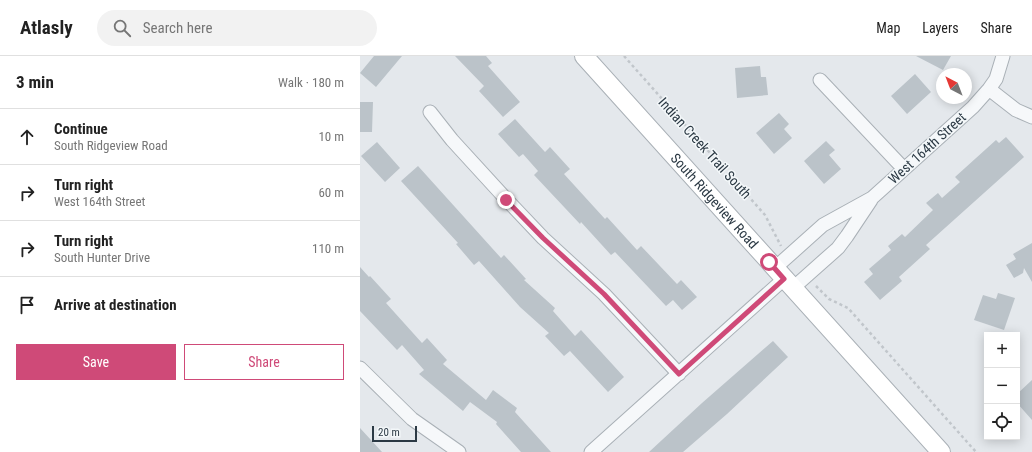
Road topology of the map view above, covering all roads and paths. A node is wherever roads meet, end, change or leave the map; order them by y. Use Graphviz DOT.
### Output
graph roads {
  1 [pos="584,56"];
  2 [pos="624,56"];
  3 [pos="1003,56"];
  4 [pos="820,80"];
  5 [pos="990,89"];
  6 [pos="430,112"];
  7 [pos="1032,117"];
  8 [pos="904,169"];
  9 [pos="872,198"];
  10 [pos="780,245"];
  11 [pos="784,278"];
  12 [pos="815,285"];
  13 [pos="360,368"];
  14 [pos="679,374"];
  15 [pos="459,452"];
  16 [pos="592,452"];
  17 [pos="941,452"];
  18 [pos="976,452"];
  1 -- 11 [label="main road, South Ridgeview Road"];
  2 -- 10 [label="path, Indian Creek Trail South"];
  3 -- 5 [label="street, West 164th Street"];
  4 -- 8 [label="street"];
  5 -- 7 [label="street"];
  5 -- 8 [label="street, West 164th Street"];
  6 -- 14 [label="street"];
  8 -- 9 [label="street, West 164th Street"];
  9 -- 11 [label="street, West 164th Street"];
  9 -- 11 [label="street, West 164th Street"];
  11 -- 14 [label="street, West 164th Street"];
  11 -- 17 [label="main road, South Ridgeview Road"];
  12 -- 18 [label="path"];
  13 -- 15 [label="street"];
  14 -- 16 [label="street, West 164th Street"];
}
